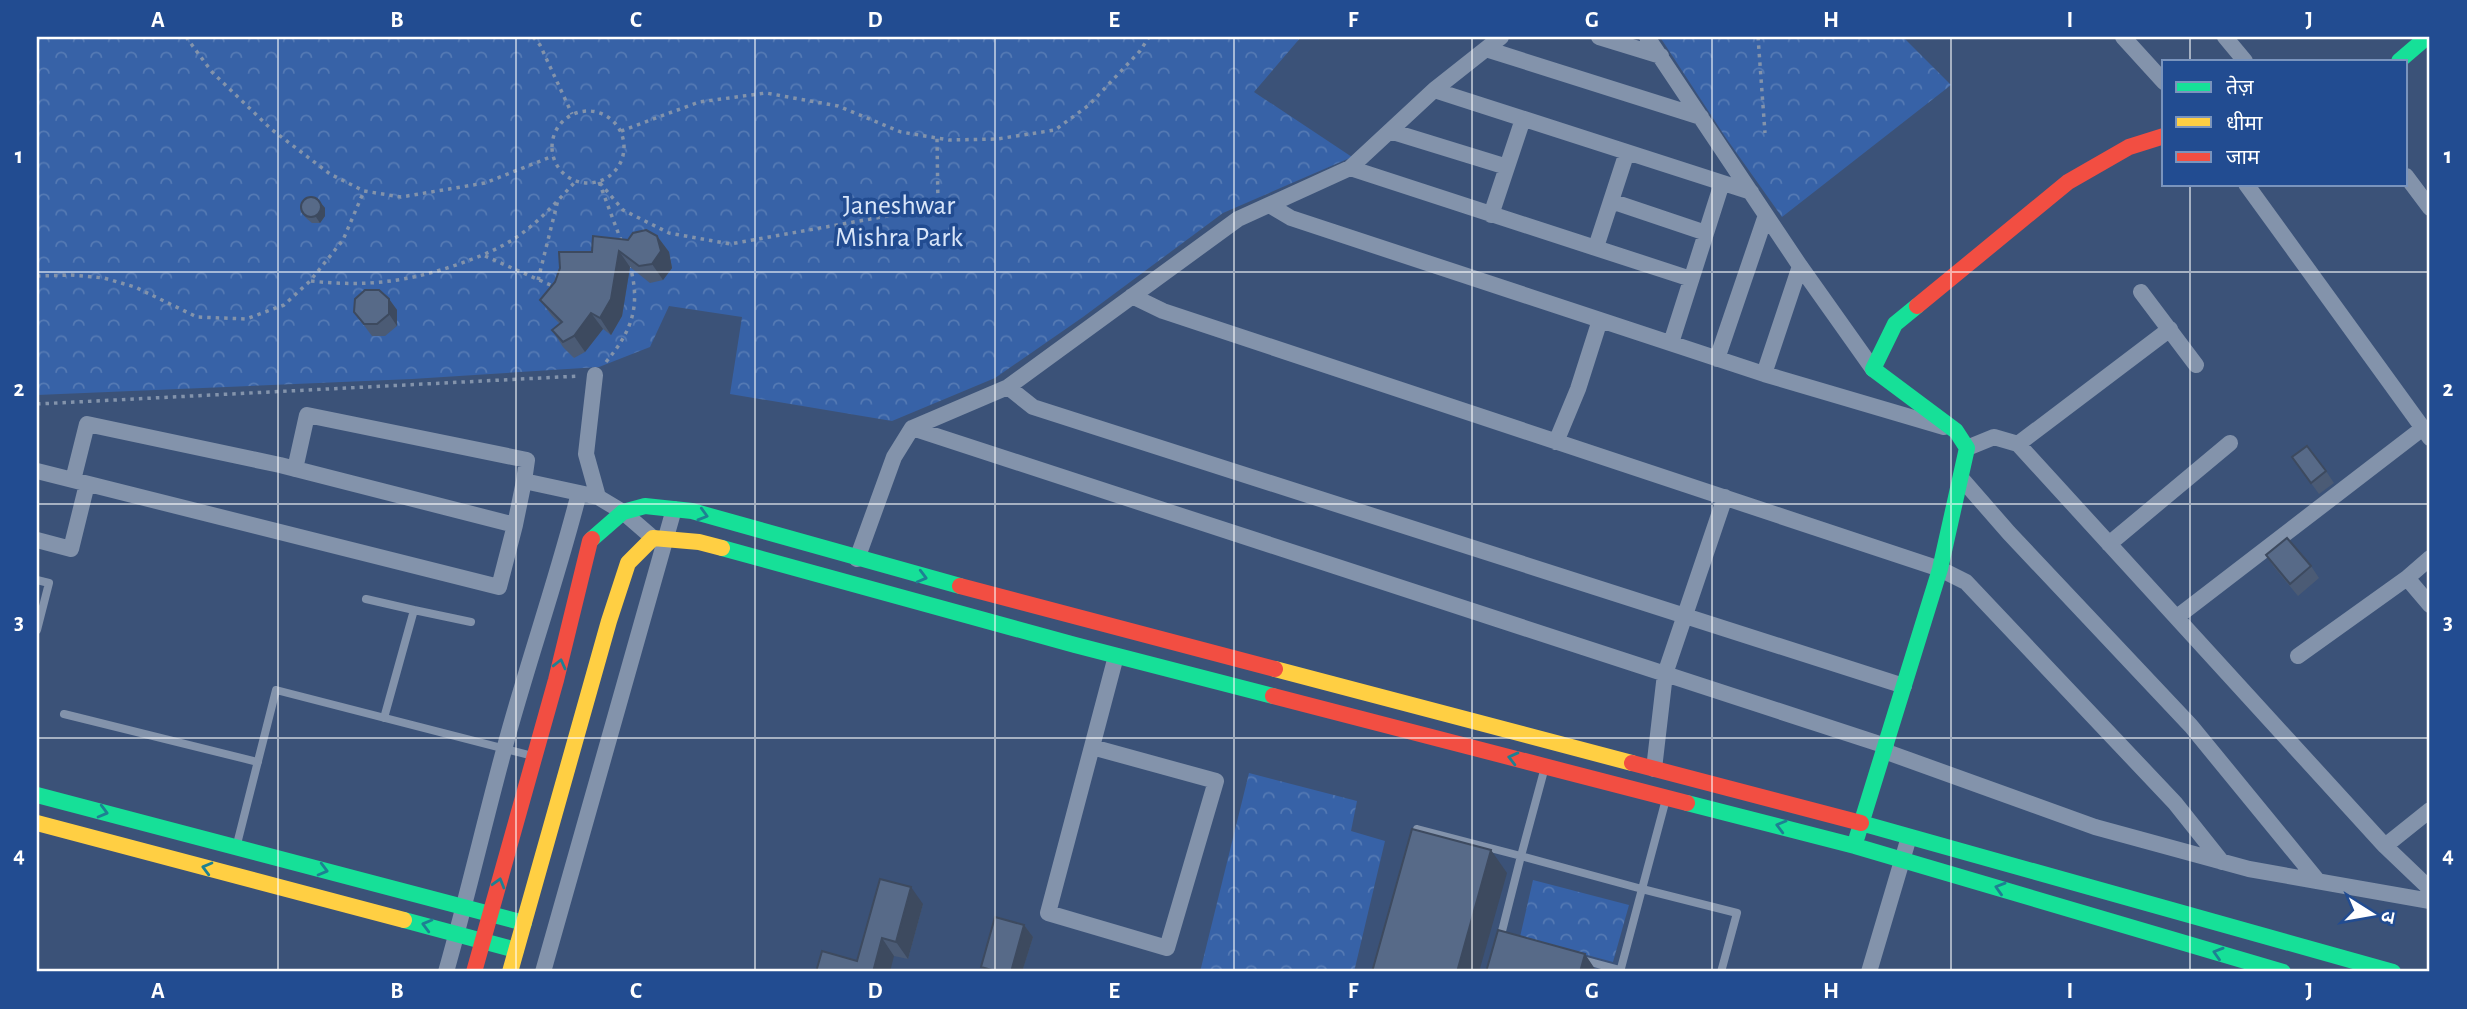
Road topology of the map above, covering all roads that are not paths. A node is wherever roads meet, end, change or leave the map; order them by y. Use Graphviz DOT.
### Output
graph roads {
  1 [pos="1501,37"];
  2 [pos="1599,37"];
  3 [pos="1647,37"];
  4 [pos="2123,37"];
  5 [pos="2225,37"];
  6 [pos="2427,37"];
  7 [pos="1486,50"];
  8 [pos="1661,56"];
  9 [pos="2244,60"];
  10 [pos="2400,60"];
  11 [pos="2162,80"];
  12 [pos="1434,90"];
  13 [pos="1702,117"];
  14 [pos="1523,119"];
  15 [pos="1390,131"];
  16 [pos="2162,137"];
  17 [pos="1627,152"];
  18 [pos="1507,167"];
  19 [pos="1350,168"];
  20 [pos="2408,179"];
  21 [pos="1722,183"];
  22 [pos="2247,186"];
  23 [pos="1751,192"];
  24 [pos="1611,201"];
  25 [pos="1271,206"];
  26 [pos="2430,208"];
  27 [pos="1491,215"];
  28 [pos="1766,215"];
  29 [pos="1706,233"];
  30 [pos="1596,247"];
  31 [pos="1800,266"];
  32 [pos="1691,279"];
  33 [pos="2141,292"];
  34 [pos="1132,296"];
  35 [pos="1600,320"];
  36 [pos="2170,329"];
  37 [pos="1671,343"];
  38 [pos="1717,359"];
  39 [pos="2196,365"];
  40 [pos="1873,369"];
  41 [pos="1764,374"];
  42 [pos="595,375"];
  43 [pos="1008,387"];
  44 [pos="912,428"];
  45 [pos="1956,431"];
  46 [pos="2427,433"];
  47 [pos="1556,442"];
  48 [pos="2230,443"];
  49 [pos="2018,444"];
  50 [pos="1968,448"];
  51 [pos="295,469"];
  52 [pos="37,471"];
  53 [pos="1961,478"];
  54 [pos="524,481"];
  55 [pos="80,482"];
  56 [pos="579,493"];
  57 [pos="598,497"];
  58 [pos="1725,497"];
  59 [pos="674,509"];
  60 [pos="623,512"];
  61 [pos="515,525"];
  62 [pos="659,539"];
  63 [pos="37,540"];
  64 [pos="2109,544"];
  65 [pos="2430,558"];
  66 [pos="858,559"];
  67 [pos="1940,569"];
  68 [pos="2407,578"];
  69 [pos="37,580"];
  70 [pos="366,599"];
  71 [pos="2430,606"];
  72 [pos="414,610"];
  73 [pos="1685,616"];
  74 [pos="2177,617"];
  75 [pos="471,622"];
  76 [pos="37,629"];
  77 [pos="1116,656"];
  78 [pos="2298,656"];
  79 [pos="1665,674"];
  80 [pos="1904,686"];
  81 [pos="64,714"];
  82 [pos="384,718"];
  83 [pos="1092,747"];
  84 [pos="1885,748"];
  85 [pos="504,749"];
  86 [pos="535,757"];
  87 [pos="258,762"];
  88 [pos="1545,766"];
  89 [pos="1654,769"];
  90 [pos="37,794"];
  91 [pos="1667,796"];
  92 [pos="2430,810"];
  93 [pos="37,823"];
  94 [pos="1862,823"];
  95 [pos="1909,837"];
  96 [pos="2385,845"];
  97 [pos="1855,846"];
  98 [pos="237,847"];
  99 [pos="1411,855"];
  100 [pos="1521,856"];
  101 [pos="1902,859"];
  102 [pos="2222,862"];
  103 [pos="2318,881"];
  104 [pos="1642,889"];
  105 [pos="2430,889"];
  106 [pos="2430,901"];
  107 [pos="465,908"];
  108 [pos="490,914"];
  109 [pos="524,923"];
  110 [pos="457,933"];
  111 [pos="1501,937"];
  112 [pos="483,940"];
  113 [pos="1514,940"];
  114 [pos="1498,949"];
  115 [pos="516,950"];
  116 [pos="1567,955"];
  117 [pos="1620,971"];
  118 [pos="446,972"];
  119 [pos="474,972"];
  120 [pos="510,972"];
  121 [pos="543,972"];
  122 [pos="1721,972"];
  123 [pos="1869,972"];
  124 [pos="2283,972"];
  125 [pos="2393,972"];
  1 -- 7 [label="street"];
  2 -- 8 [label="street"];
  3 -- 8 [label="street"];
  4 -- 11 [label="street"];
  5 -- 9 [label="street"];
  6 -- 10 [label="street"];
  7 -- 12 [label="street"];
  7 -- 13 [label="street"];
  8 -- 13 [label="street"];
  12 -- 14 [label="street"];
  12 -- 15 [label="street"];
  13 -- 23 [label="street"];
  14 -- 17 [label="street"];
  14 -- 18 [label="street"];
  15 -- 18 [label="street"];
  15 -- 19 [label="street"];
  16 -- 40 [label="street"];
  17 -- 21 [label="street"];
  17 -- 24 [label="street"];
  18 -- 27 [label="street"];
  19 -- 25 [label="street"];
  19 -- 27 [label="street"];
  20 -- 26 [label="street"];
  21 -- 23 [label="street"];
  21 -- 29 [label="street"];
  22 -- 46 [label="street"];
  23 -- 28 [label="street"];
  24 -- 29 [label="street"];
  24 -- 30 [label="street"];
  25 -- 34 [label="street"];
  25 -- 35 [label="street"];
  27 -- 30 [label="street"];
  28 -- 31 [label="street"];
  28 -- 38 [label="street"];
  29 -- 32 [label="street"];
  30 -- 32 [label="street"];
  31 -- 40 [label="street"];
  31 -- 41 [label="street"];
  32 -- 37 [label="street"];
  33 -- 36 [label="street"];
  34 -- 43 [label="street"];
  34 -- 47 [label="street"];
  35 -- 37 [label="street"];
  35 -- 47 [label="street"];
  36 -- 39 [label="street"];
  36 -- 49 [label="street"];
  37 -- 38 [label="street"];
  38 -- 41 [label="street"];
  40 -- 45 [label="street"];
  41 -- 45 [label="street"];
  42 -- 57 [label="street"];
  43 -- 44 [label="street"];
  43 -- 73 [label="street"];
  44 -- 66 [label="street"];
  44 -- 79 [label="street"];
  45 -- 50 [label="street"];
  46 -- 74 [label="street"];
  47 -- 58 [label="street"];
  48 -- 64 [label="street"];
  49 -- 50 [label="street"];
  49 -- 64 [label="street"];
  50 -- 53 [label="street"];
  51 -- 54 [label="street"];
  51 -- 55 [label="street"];
  51 -- 61 [label="street"];
  52 -- 55 [label="street"];
  53 -- 67 [label="street"];
  53 -- 103 [label="street"];
  54 -- 56 [label="street"];
  54 -- 61 [label="street"];
  55 -- 61 [label="street"];
  55 -- 63 [label="street"];
  56 -- 57 [label="street"];
  56 -- 85 [label="street"];
  57 -- 60 [label="street"];
  58 -- 67 [label="street"];
  58 -- 73 [label="street"];
  59 -- 60 [label="street"];
  59 -- 62 [label="street"];
  59 -- 66 [label="street, one-way"];
  60 -- 62 [label="street"];
  86 -- 60 [label="street, one-way"];
  62 -- 77 [label="street"];
  62 -- 109 [label="street"];
  62 -- 121 [label="street"];
  64 -- 74 [label="street"];
  65 -- 68 [label="street"];
  66 -- 89 [label="street, one-way"];
  67 -- 80 [label="street"];
  67 -- 102 [label="street"];
  68 -- 71 [label="street"];
  68 -- 78 [label="street"];
  69 -- 76 [label="lane"];
  70 -- 72 [label="lane"];
  72 -- 75 [label="lane"];
  72 -- 82 [label="lane"];
  73 -- 79 [label="street"];
  73 -- 80 [label="street"];
  74 -- 96 [label="street"];
  77 -- 83 [label="street"];
  88 -- 77 [label="street, one-way"];
  79 -- 84 [label="street"];
  79 -- 89 [label="street"];
  80 -- 84 [label="street"];
  81 -- 87 [label="lane"];
  82 -- 85 [label="lane"];
  82 -- 87 [label="lane"];
  83 -- 83 [label="street"];
  84 -- 94 [label="street"];
  84 -- 102 [label="street"];
  85 -- 86 [label="lane"];
  85 -- 107 [label="street"];
  108 -- 86 [label="street, one-way"];
  87 -- 98 [label="lane"];
  88 -- 91 [label="street"];
  88 -- 100 [label="lane"];
  89 -- 94 [label="street"];
  90 -- 98 [label="street, one-way"];
  97 -- 91 [label="street, one-way"];
  91 -- 104 [label="lane"];
  92 -- 96 [label="street"];
  110 -- 93 [label="street, one-way"];
  94 -- 95 [label="street"];
  94 -- 97 [label="street"];
  95 -- 101 [label="street"];
  95 -- 125 [label="street"];
  96 -- 105 [label="street"];
  97 -- 101 [label="street"];
  98 -- 107 [label="street, one-way"];
  99 -- 100 [label="lane"];
  100 -- 104 [label="lane"];
  100 -- 111 [label="lane"];
  101 -- 123 [label="street"];
  124 -- 101 [label="street, one-way"];
  102 -- 103 [label="street"];
  103 -- 106 [label="street"];
  104 -- 117 [label="lane"];
  104 -- 122 [label="lane"];
  107 -- 108 [label="street"];
  107 -- 110 [label="street"];
  108 -- 109 [label="street"];
  108 -- 112 [label="street"];
  109 -- 115 [label="street"];
  110 -- 112 [label="street"];
  110 -- 118 [label="street"];
  111 -- 113 [label="lane"];
  111 -- 114 [label="lane"];
  112 -- 115 [label="street"];
  112 -- 119 [label="street"];
  115 -- 120 [label="street"];
  116 -- 117 [label="lane"];
}
